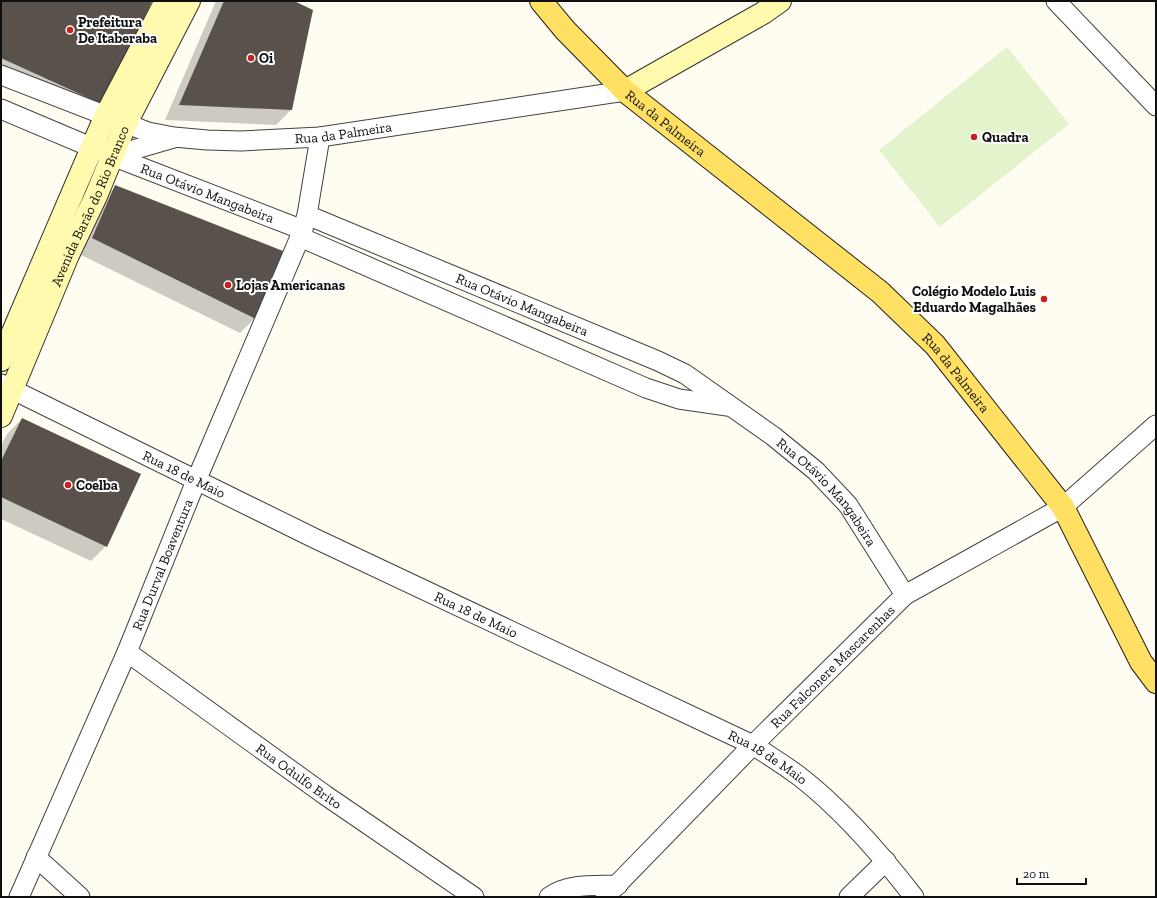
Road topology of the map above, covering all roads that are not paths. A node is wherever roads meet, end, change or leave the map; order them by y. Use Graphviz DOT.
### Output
graph roads {
  1 [pos="166,1"];
  2 [pos="189,1"];
  3 [pos="541,1"];
  4 [pos="780,1"];
  5 [pos="1056,1"];
  6 [pos="1,75"];
  7 [pos="625,91"];
  8 [pos="1156,106"];
  9 [pos="1,108"];
  10 [pos="106,114"];
  11 [pos="126,123"];
  12 [pos="174,137"];
  13 [pos="320,137"];
  14 [pos="102,152"];
  15 [pos="303,228"];
  16 [pos="481,287"];
  17 [pos="471,312"];
  18 [pos="1,360"];
  19 [pos="7,387"];
  20 [pos="730,406"];
  21 [pos="1,416"];
  22 [pos="1156,425"];
  23 [pos="196,481"];
  24 [pos="1063,507"];
  25 [pos="905,595"];
  26 [pos="127,652"];
  27 [pos="1156,682"];
  28 [pos="753,745"];
  29 [pos="36,857"];
  30 [pos="886,861"];
  31 [pos="612,891"];
  32 [pos="19,897"];
  33 [pos="80,897"];
  34 [pos="474,897"];
  35 [pos="549,897"];
  36 [pos="849,897"];
  37 [pos="914,897"];
  1 -- 10 [label="street, Avenida Barão do Rio Branco"];
  2 -- 11 [label="street, Avenida Barão do Rio Branco"];
  3 -- 7 [label="main road"];
  4 -- 7 [label="street"];
  5 -- 8 [label="street"];
  6 -- 10 [label="street"];
  7 -- 13 [label="street, Rua da Palmeira"];
  7 -- 24 [label="main road, Rua da Palmeira"];
  9 -- 14 [label="street, Rua Otávio Mangabeira"];
  10 -- 11 [label="street, Rua da Palmeira"];
  10 -- 14 [label="street, Avenida Barão do Rio Branco"];
  11 -- 12 [label="street, Rua da Palmeira"];
  11 -- 14 [label="street, Avenida Barão do Rio Branco"];
  12 -- 13 [label="street, Rua da Palmeira"];
  12 -- 14 [label="street"];
  13 -- 15 [label="street, Rua Durval Boaventura"];
  14 -- 15 [label="street, Rua Otávio Mangabeira"];
  14 -- 18 [label="street, Avenida Barão do Rio Branco"];
  14 -- 19 [label="street, Avenida Barão do Rio Branco"];
  15 -- 16 [label="street, Rua Otávio Mangabeira"];
  15 -- 17 [label="street, Rua Otávio Mangabeira"];
  15 -- 23 [label="street, Rua Durval Boaventura"];
  16 -- 17 [label="street"];
  16 -- 20 [label="street, Rua Otávio Mangabeira"];
  17 -- 20 [label="street, Rua Otávio Mangabeira"];
  19 -- 21 [label="street, Avenida Barão do Rio Branco"];
  19 -- 23 [label="street, Rua 18 de Maio"];
  20 -- 25 [label="street, Rua Otávio Mangabeira"];
  22 -- 24 [label="street, Rua Falconere Mascarenhas"];
  23 -- 26 [label="street, Rua Durval Boaventura"];
  23 -- 28 [label="street, Rua 18 de Maio"];
  24 -- 25 [label="street, Rua Falconere Mascarenhas"];
  24 -- 27 [label="main road, Rua da Palmeira"];
  25 -- 28 [label="street, Rua Falconere Mascarenhas"];
  26 -- 29 [label="street, Rua Durval Boaventura"];
  26 -- 34 [label="street, Rua Odulfo Brito"];
  28 -- 30 [label="street, Rua 18 de Maio"];
  28 -- 31 [label="street, Rua Falconere Mascarenhas"];
  29 -- 32 [label="street, Rua Durval Boaventura"];
  29 -- 33 [label="street"];
  30 -- 36 [label="street"];
  30 -- 37 [label="street, Rua 18 de Maio"];
  31 -- 35 [label="street, Rua Falconere Mascarenhas"];
}
